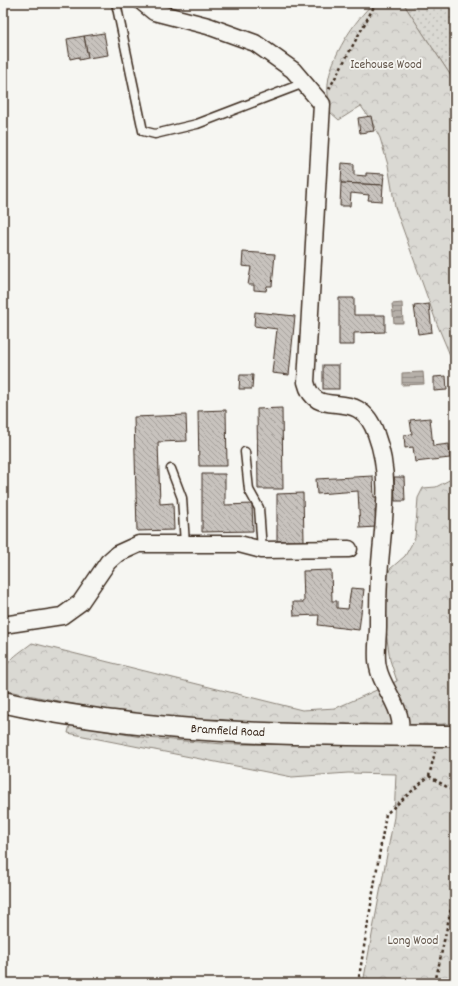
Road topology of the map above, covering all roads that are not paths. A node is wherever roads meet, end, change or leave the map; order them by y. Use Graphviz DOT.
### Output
graph roads {
  1 [pos="116,3"];
  2 [pos="143,3"];
  3 [pos="304,83"];
  4 [pos="245,452"];
  5 [pos="171,469"];
  6 [pos="185,544"];
  7 [pos="349,549"];
  8 [pos="262,550"];
  9 [pos="3,625"];
  10 [pos="3,702"];
  11 [pos="400,735"];
  12 [pos="447,736"];
  1 -- 3 [label="lane"];
  2 -- 3 [label="street"];
  3 -- 11 [label="street"];
  4 -- 8 [label="lane"];
  5 -- 6 [label="lane"];
  6 -- 8 [label="street"];
  6 -- 9 [label="street"];
  7 -- 8 [label="street"];
  10 -- 11 [label="street, Bramfield Road"];
  11 -- 12 [label="street, Bramfield Road"];
}
